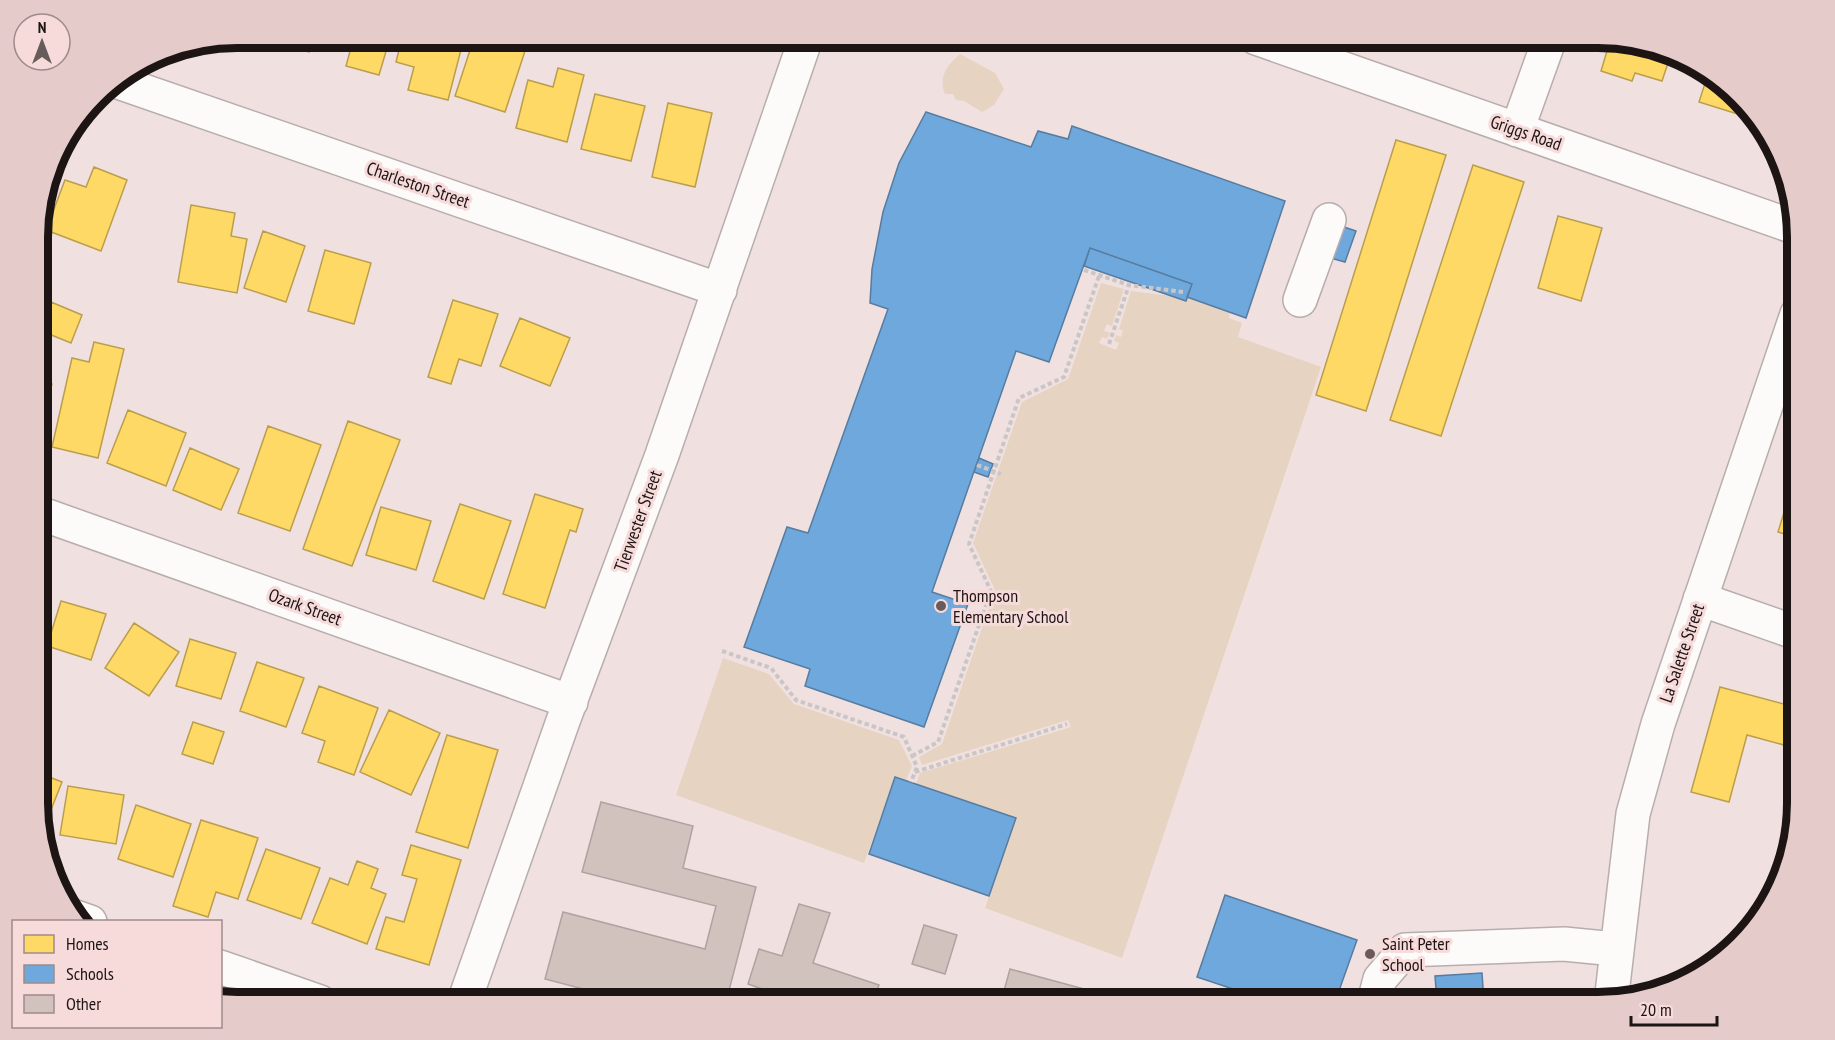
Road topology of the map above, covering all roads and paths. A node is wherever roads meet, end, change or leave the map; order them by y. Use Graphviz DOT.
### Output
graph roads {
  1 [pos="803,48"];
  2 [pos="1284,48"];
  3 [pos="1546,48"];
  4 [pos="125,85"];
  5 [pos="1517,130"];
  6 [pos="1329,220"];
  7 [pos="1787,224"];
  8 [pos="1084,270"];
  9 [pos="1099,276"];
  10 [pos="1129,285"];
  11 [pos="720,290"];
  12 [pos="1183,292"];
  13 [pos="1300,300"];
  14 [pos="1787,343"];
  15 [pos="1109,344"];
  16 [pos="977,465"];
  17 [pos="994,471"];
  18 [pos="1001,474"];
  19 [pos="48,516"];
  20 [pos="1700,599"];
  21 [pos="1787,629"];
  22 [pos="722,651"];
  23 [pos="571,702"];
  24 [pos="1067,724"];
  25 [pos="912,756"];
  26 [pos="915,772"];
  27 [pos="911,782"];
  28 [pos="1615,949"];
  29 [pos="222,969"];
  30 [pos="291,992"];
  31 [pos="470,992"];
  32 [pos="1377,992"];
  33 [pos="1612,992"];
  1 -- 11 [label="street, Tierwester Street"];
  2 -- 5 [label="street, Griggs Road"];
  3 -- 5 [label="street"];
  4 -- 11 [label="street, Charleston Street"];
  5 -- 7 [label="street, Griggs Road"];
  6 -- 13 [label="street"];
  8 -- 9 [label="path"];
  9 -- 10 [label="path"];
  9 -- 17 [label="path"];
  10 -- 12 [label="path"];
  10 -- 15 [label="path"];
  11 -- 23 [label="street, Tierwester Street"];
  14 -- 20 [label="street, La Salette Street"];
  16 -- 17 [label="path"];
  17 -- 18 [label="path"];
  17 -- 25 [label="path"];
  19 -- 23 [label="street, Ozark Street"];
  20 -- 21 [label="street"];
  20 -- 28 [label="street, La Salette Street"];
  22 -- 25 [label="path"];
  23 -- 31 [label="street, Tierwester Street"];
  24 -- 26 [label="path"];
  25 -- 26 [label="path"];
  26 -- 27 [label="path"];
  28 -- 32 [label="street"];
  28 -- 33 [label="street, La Salette Street"];
  29 -- 30 [label="street"];
}
